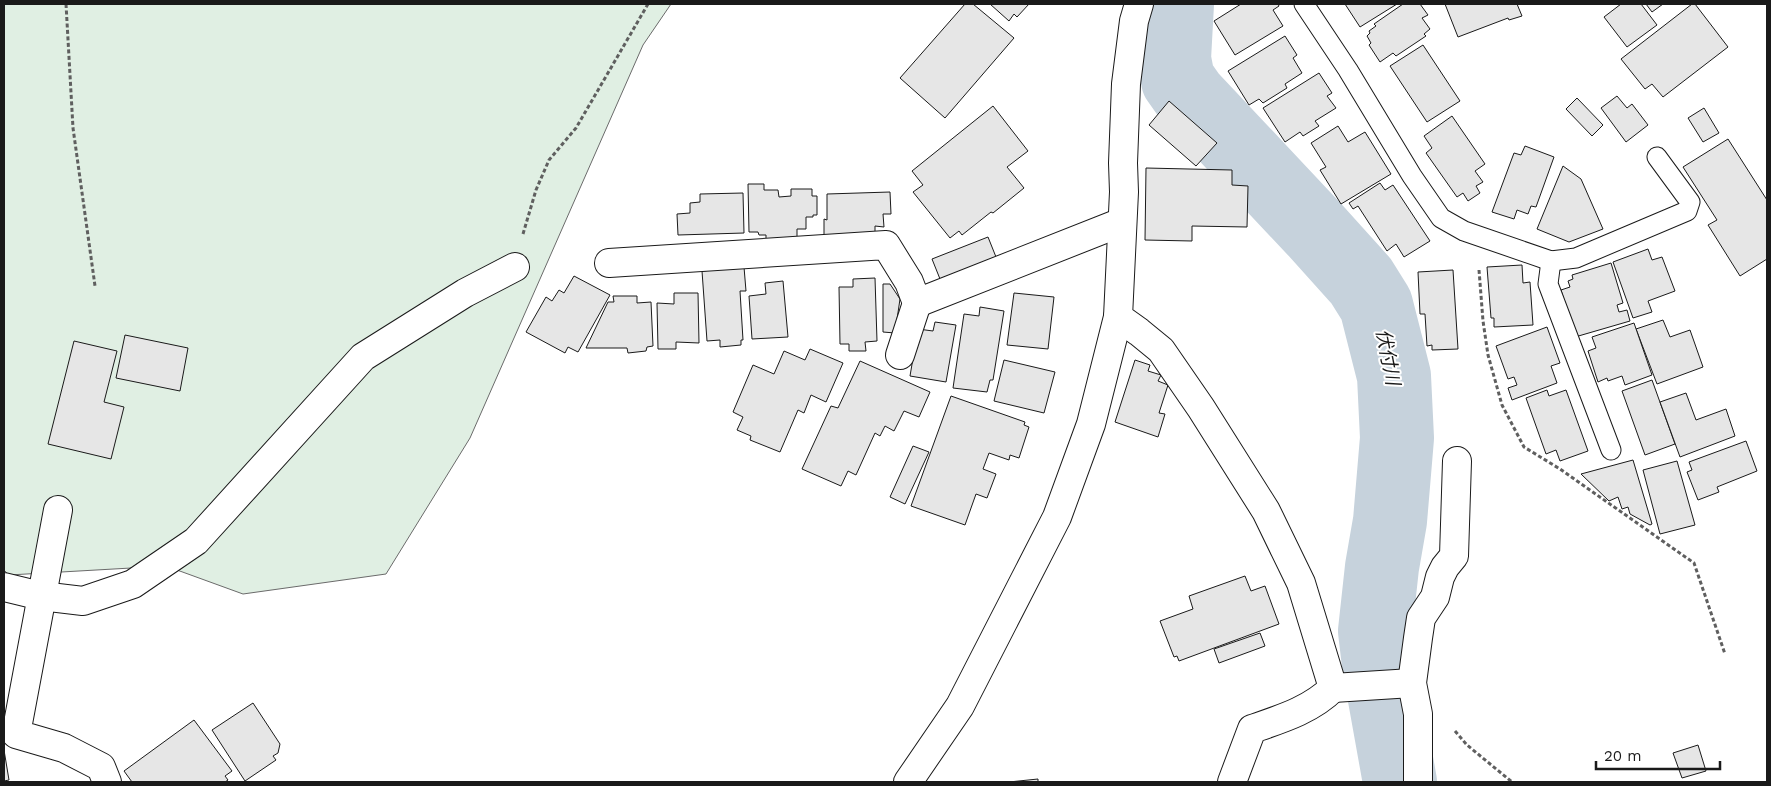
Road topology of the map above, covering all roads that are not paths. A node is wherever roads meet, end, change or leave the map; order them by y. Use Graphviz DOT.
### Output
graph roads {
  1 [pos="1139,4"];
  2 [pos="1304,4"];
  3 [pos="1657,158"];
  4 [pos="1122,222"];
  5 [pos="1551,262"];
  6 [pos="609,263"];
  7 [pos="515,267"];
  8 [pos="917,303"];
  9 [pos="1118,317"];
  10 [pos="900,355"];
  11 [pos="1611,450"];
  12 [pos="1457,460"];
  13 [pos="58,510"];
  14 [pos="4,586"];
  15 [pos="42,596"];
  16 [pos="1411,684"];
  17 [pos="1335,688"];
  18 [pos="107,782"];
  19 [pos="908,782"];
  20 [pos="1232,782"];
  21 [pos="1418,782"];
  1 -- 4 [label="street"];
  2 -- 5 [label="lane"];
  3 -- 5 [label="lane"];
  4 -- 8 [label="street"];
  4 -- 9 [label="street"];
  5 -- 11 [label="lane"];
  6 -- 8 [label="street"];
  7 -- 15 [label="street"];
  8 -- 10 [label="street"];
  9 -- 17 [label="street"];
  9 -- 19 [label="street"];
  12 -- 16 [label="street"];
  13 -- 15 [label="street"];
  14 -- 15 [label="street"];
  15 -- 18 [label="street"];
  16 -- 17 [label="street"];
  16 -- 21 [label="street"];
  17 -- 20 [label="street"];
}
